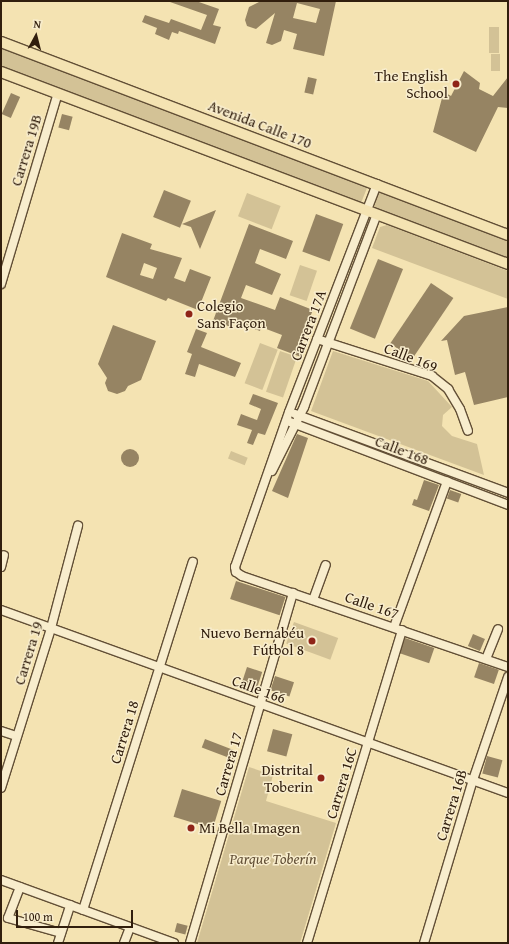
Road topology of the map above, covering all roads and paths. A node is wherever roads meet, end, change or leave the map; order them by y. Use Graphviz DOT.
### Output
graph roads {
  1 [pos="1,42"];
  2 [pos="1,72"];
  3 [pos="58,94"];
  4 [pos="377,184"];
  5 [pos="367,210"];
  6 [pos="377,214"];
  7 [pos="508,235"];
  8 [pos="508,264"];
  9 [pos="1,284"];
  10 [pos="318,339"];
  11 [pos="328,343"];
  12 [pos="289,412"];
  13 [pos="299,416"];
  14 [pos="286,421"];
  15 [pos="295,424"];
  16 [pos="468,431"];
  17 [pos="269,477"];
  18 [pos="447,482"];
  19 [pos="508,493"];
  20 [pos="508,504"];
  21 [pos="78,526"];
  22 [pos="4,555"];
  23 [pos="193,562"];
  24 [pos="236,562"];
  25 [pos="326,565"];
  26 [pos="1,567"];
  27 [pos="293,593"];
  28 [pos="313,600"];
  29 [pos="1,610"];
  30 [pos="51,628"];
  31 [pos="398,629"];
  32 [pos="498,629"];
  33 [pos="486,659"];
  34 [pos="508,667"];
  35 [pos="158,668"];
  36 [pos="508,677"];
  37 [pos="260,704"];
  38 [pos="1,731"];
  39 [pos="16,736"];
  40 [pos="368,743"];
  41 [pos="473,780"];
  42 [pos="1,788"];
  43 [pos="508,793"];
  44 [pos="1,880"];
  45 [pos="20,887"];
  46 [pos="70,905"];
  47 [pos="83,910"];
  48 [pos="5,917"];
  49 [pos="130,927"];
  50 [pos="61,933"];
  51 [pos="58,943"];
  52 [pos="124,943"];
  53 [pos="174,943"];
  54 [pos="190,943"];
  55 [pos="307,943"];
  56 [pos="424,943"];
  1 -- 4 [label="main road, Avenida Calle 170"];
  2 -- 3 [label="main road"];
  3 -- 5 [label="main road"];
  3 -- 9 [label="street, Carrera 19B"];
  4 -- 5 [label="street, Carrera 17A"];
  4 -- 7 [label="main road, Avenida Calle 170"];
  5 -- 6 [label="main road"];
  5 -- 10 [label="street, Carrera 17A"];
  6 -- 8 [label="main road"];
  6 -- 11 [label="street, Carrera 17A"];
  10 -- 11 [label="street, Calle 169"];
  10 -- 12 [label="street, Carrera 17A"];
  11 -- 13 [label="street, Carrera 17A"];
  11 -- 16 [label="street, Calle 169"];
  12 -- 13 [label="street, Calle 168"];
  12 -- 14 [label="street, Carrera 17A"];
  13 -- 15 [label="street, Carrera 17A"];
  13 -- 19 [label="street, Calle 168"];
  14 -- 15 [label="street, Calle 168"];
  14 -- 17 [label="street, Carrera 17A"];
  15 -- 17 [label="street, Carrera 17A"];
  15 -- 18 [label="street, Calle 168"];
  17 -- 24 [label="street, Carrera 17A"];
  18 -- 20 [label="street, Calle 168"];
  18 -- 31 [label="street, Carrera 16C"];
  21 -- 30 [label="street, Carrera 19"];
  22 -- 26 [label="street"];
  23 -- 35 [label="street, Carrera 18"];
  24 -- 27 [label="street, Calle 167"];
  25 -- 28 [label="street"];
  27 -- 28 [label="street, Calle 167"];
  27 -- 37 [label="street, Carrera 17"];
  28 -- 31 [label="street, Calle 167"];
  29 -- 30 [label="street, Calle 166"];
  30 -- 35 [label="street, Calle 166"];
  30 -- 39 [label="street, Carrera 19"];
  31 -- 33 [label="street, Calle 167"];
  31 -- 40 [label="street, Carrera 16C"];
  32 -- 33 [label="street"];
  33 -- 34 [label="street, Calle 167"];
  35 -- 37 [label="street, Calle 166"];
  35 -- 47 [label="street, Carrera 18"];
  36 -- 41 [label="street, Carrera 16B"];
  37 -- 40 [label="street, Calle 166"];
  37 -- 54 [label="street, Carrera 17"];
  38 -- 39 [label="street"];
  39 -- 42 [label="street, Carrera 19"];
  40 -- 41 [label="street, Calle 166"];
  40 -- 55 [label="street, Carrera 16C"];
  41 -- 43 [label="street, Calle 166"];
  41 -- 56 [label="street, Carrera 16B"];
  44 -- 45 [label="street"];
  45 -- 46 [label="street"];
  45 -- 48 [label="street"];
  46 -- 47 [label="street"];
  46 -- 50 [label="street"];
  47 -- 49 [label="street"];
  48 -- 50 [label="street"];
  49 -- 52 [label="street"];
  49 -- 53 [label="street"];
  50 -- 51 [label="street"];
}
